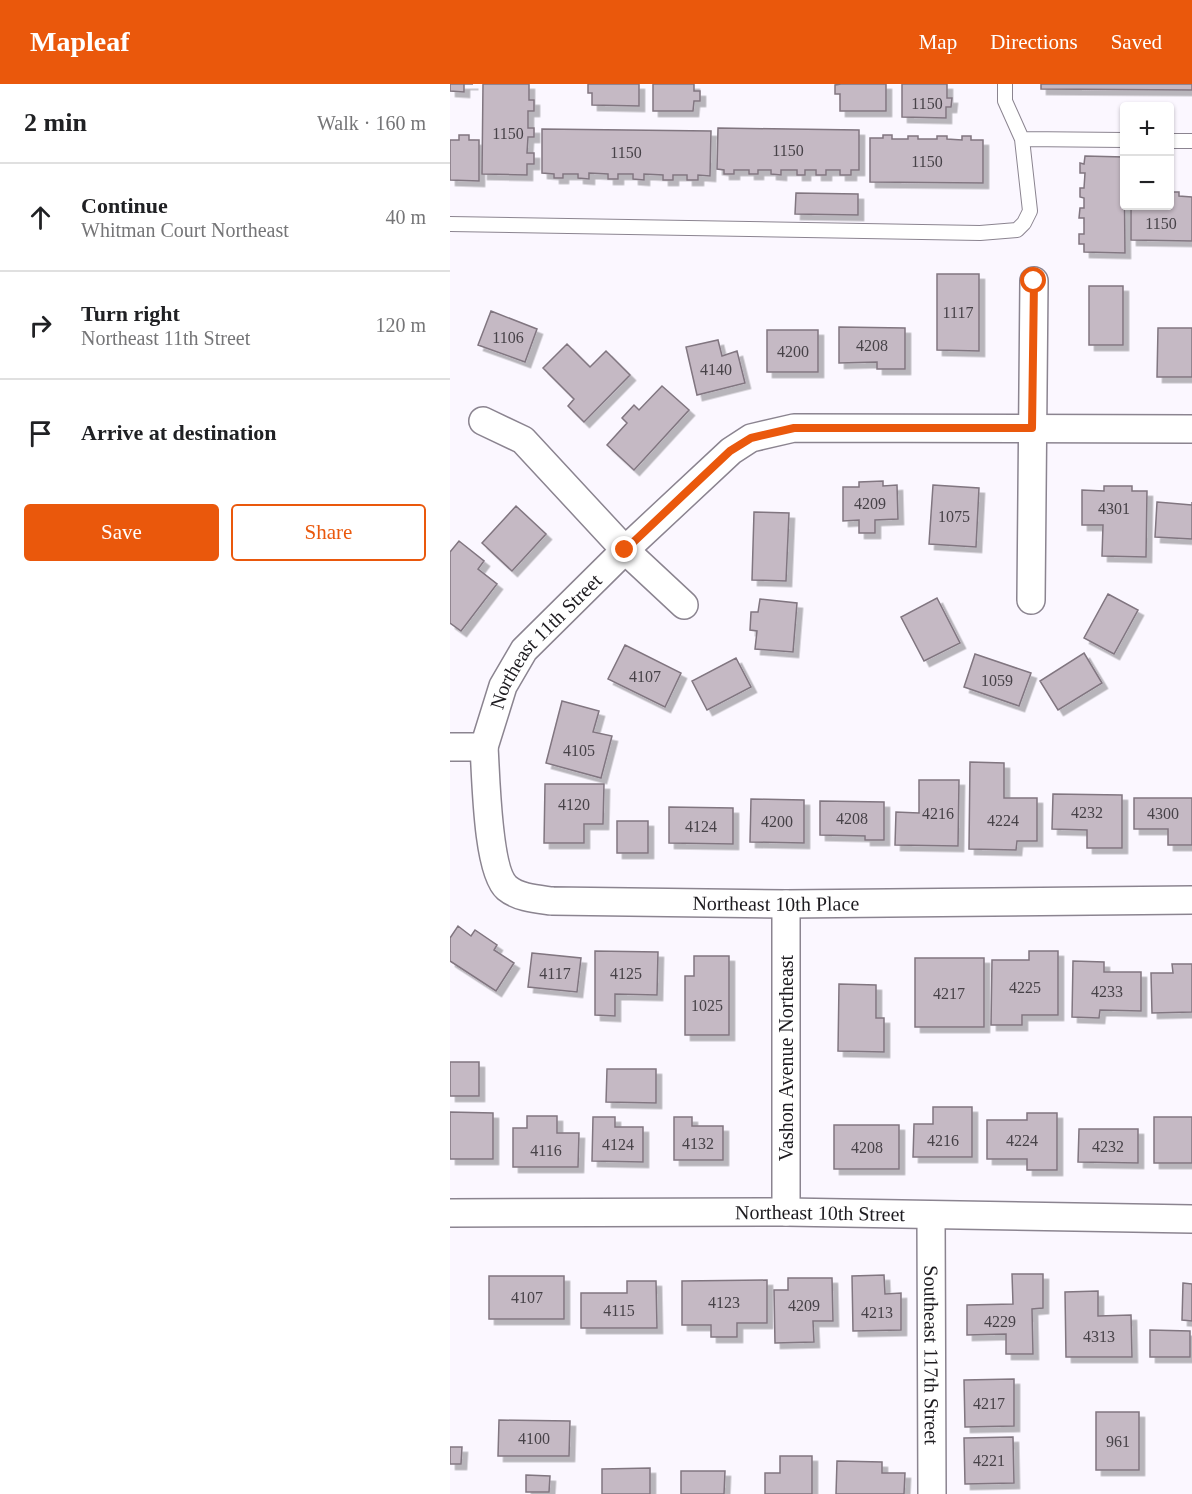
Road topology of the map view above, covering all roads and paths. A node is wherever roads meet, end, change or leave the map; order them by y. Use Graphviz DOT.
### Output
graph roads {
  1 [pos="1005,84"];
  2 [pos="1022,139"];
  3 [pos="1120,140"];
  4 [pos="1174,141"];
  5 [pos="1192,141"];
  6 [pos="450,224"];
  7 [pos="1034,281"];
  8 [pos="483,421"];
  9 [pos="1032,428"];
  10 [pos="1192,429"];
  11 [pos="625,550"];
  12 [pos="1031,600"];
  13 [pos="684,605"];
  14 [pos="450,747"];
  15 [pos="484,747"];
  16 [pos="1192,900"];
  17 [pos="786,904"];
  18 [pos="786,1212"];
  19 [pos="450,1213"];
  20 [pos="931,1215"];
  21 [pos="1192,1219"];
  22 [pos="932,1494"];
  1 -- 2 [label="lane"];
  2 -- 3 [label="lane"];
  2 -- 6 [label="lane"];
  4 -- 5 [label="lane"];
  7 -- 9 [label="street"];
  8 -- 11 [label="street"];
  9 -- 10 [label="street, Northeast 11th Street"];
  9 -- 11 [label="street, Northeast 11th Street"];
  9 -- 12 [label="street"];
  11 -- 13 [label="street"];
  11 -- 15 [label="street, Northeast 11th Street"];
  14 -- 15 [label="street"];
  15 -- 17 [label="street, Northeast 10th Place"];
  16 -- 17 [label="street, Northeast 10th Place"];
  17 -- 18 [label="street, Vashon Avenue Northeast"];
  18 -- 19 [label="street, Northeast 10th Street"];
  18 -- 20 [label="street, Northeast 10th Street"];
  20 -- 21 [label="street, Northeast 10th Street"];
  20 -- 22 [label="street, Southeast 117th Street"];
}
